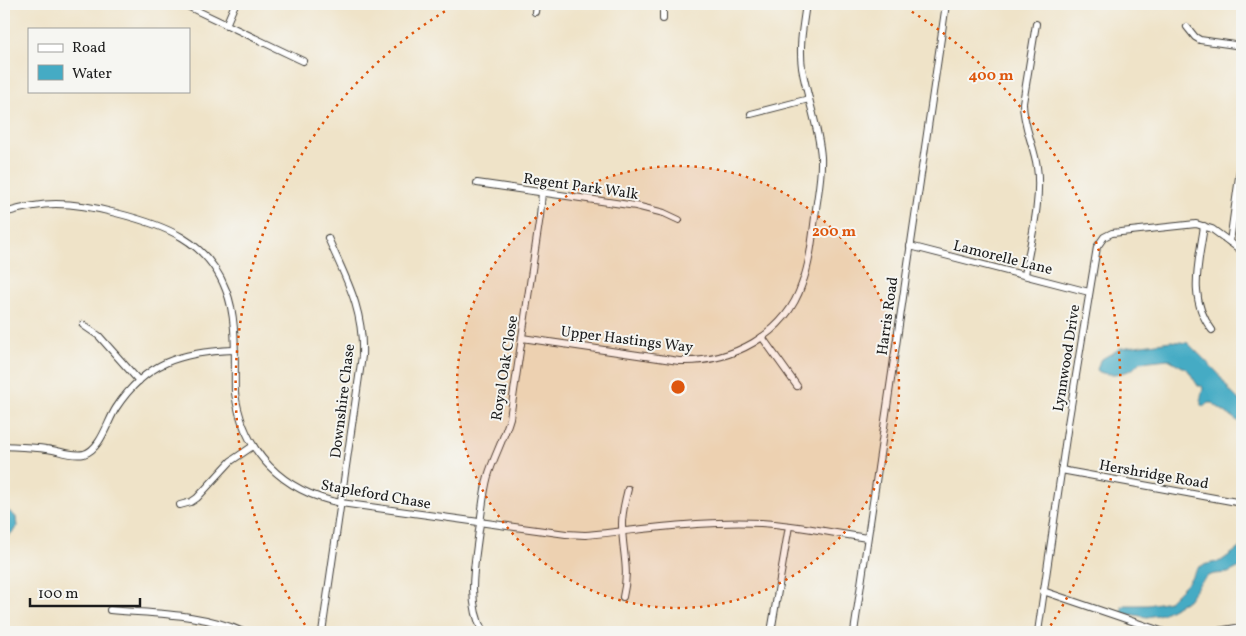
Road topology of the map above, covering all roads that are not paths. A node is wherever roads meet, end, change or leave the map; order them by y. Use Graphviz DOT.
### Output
graph roads {
  1 [pos="183,4"];
  2 [pos="235,4"];
  3 [pos="536,4"];
  4 [pos="664,4"];
  5 [pos="806,4"];
  6 [pos="946,4"];
  7 [pos="535,12"];
  8 [pos="663,19"];
  9 [pos="1036,24"];
  10 [pos="226,25"];
  11 [pos="1187,27"];
  12 [pos="1242,46"];
  13 [pos="304,61"];
  14 [pos="809,99"];
  15 [pos="751,114"];
  16 [pos="1242,155"];
  17 [pos="477,183"];
  18 [pos="542,192"];
  19 [pos="4,213"];
  20 [pos="679,220"];
  21 [pos="1204,226"];
  22 [pos="328,238"];
  23 [pos="1230,242"];
  24 [pos="910,246"];
  25 [pos="1242,251"];
  26 [pos="1025,275"];
  27 [pos="1089,292"];
  28 [pos="83,325"];
  29 [pos="1212,330"];
  30 [pos="762,337"];
  31 [pos="522,338"];
  32 [pos="234,350"];
  33 [pos="139,381"];
  34 [pos="797,386"];
  35 [pos="4,446"];
  36 [pos="253,446"];
  37 [pos="1061,470"];
  38 [pos="628,489"];
  39 [pos="341,503"];
  40 [pos="1242,503"];
  41 [pos="180,505"];
  42 [pos="480,523"];
  43 [pos="789,526"];
  44 [pos="623,532"];
  45 [pos="867,538"];
  46 [pos="1043,591"];
  47 [pos="623,597"];
  48 [pos="110,610"];
  49 [pos="1242,627"];
  50 [pos="243,632"];
  51 [pos="322,632"];
  52 [pos="483,632"];
  53 [pos="771,632"];
  54 [pos="854,632"];
  55 [pos="1038,632"];
  56 [pos="1164,632"];
  57 [pos="1212,632"];
  1 -- 10 [label="street"];
  2 -- 10 [label="street"];
  3 -- 7 [label="street"];
  4 -- 8 [label="street"];
  5 -- 14 [label="street, Upper Hastings Way"];
  6 -- 24 [label="street, Harris Road"];
  9 -- 26 [label="street"];
  10 -- 13 [label="street"];
  11 -- 12 [label="street"];
  14 -- 15 [label="street"];
  14 -- 30 [label="street, Upper Hastings Way"];
  16 -- 23 [label="street"];
  17 -- 18 [label="street, Regent Park Walk"];
  18 -- 20 [label="street, Regent Park Walk"];
  18 -- 31 [label="street, Royal Oak Close"];
  19 -- 32 [label="street, Stapleford Chase"];
  21 -- 23 [label="street, Lynnwood Drive"];
  21 -- 27 [label="street, Lynnwood Drive"];
  21 -- 29 [label="street"];
  22 -- 39 [label="street, Downshire Chase"];
  23 -- 25 [label="street, Lynnwood Drive"];
  24 -- 26 [label="street, Lamorelle Lane"];
  24 -- 45 [label="street, Harris Road"];
  26 -- 27 [label="street, Lamorelle Lane"];
  27 -- 37 [label="street, Lynnwood Drive"];
  28 -- 33 [label="street"];
  30 -- 31 [label="street, Upper Hastings Way"];
  30 -- 34 [label="street"];
  31 -- 42 [label="street, Royal Oak Close"];
  32 -- 33 [label="street"];
  32 -- 36 [label="street, Stapleford Chase"];
  33 -- 35 [label="street"];
  36 -- 39 [label="street, Stapleford Chase"];
  36 -- 41 [label="street"];
  37 -- 40 [label="street, Hershridge Road"];
  37 -- 46 [label="street, Lynnwood Drive"];
  38 -- 44 [label="street"];
  39 -- 42 [label="street, Stapleford Chase"];
  39 -- 51 [label="street, Downshire Chase"];
  42 -- 44 [label="street, Stapleford Chase"];
  42 -- 52 [label="street, Royal Oak Close"];
  43 -- 44 [label="street, Stapleford Chase"];
  43 -- 45 [label="street, Stapleford Chase"];
  43 -- 53 [label="street"];
  44 -- 47 [label="street"];
  45 -- 54 [label="street, Harris Road"];
  46 -- 55 [label="street, Lynnwood Drive"];
  46 -- 56 [label="street"];
  48 -- 50 [label="street"];
  49 -- 57 [label="street"];
}
